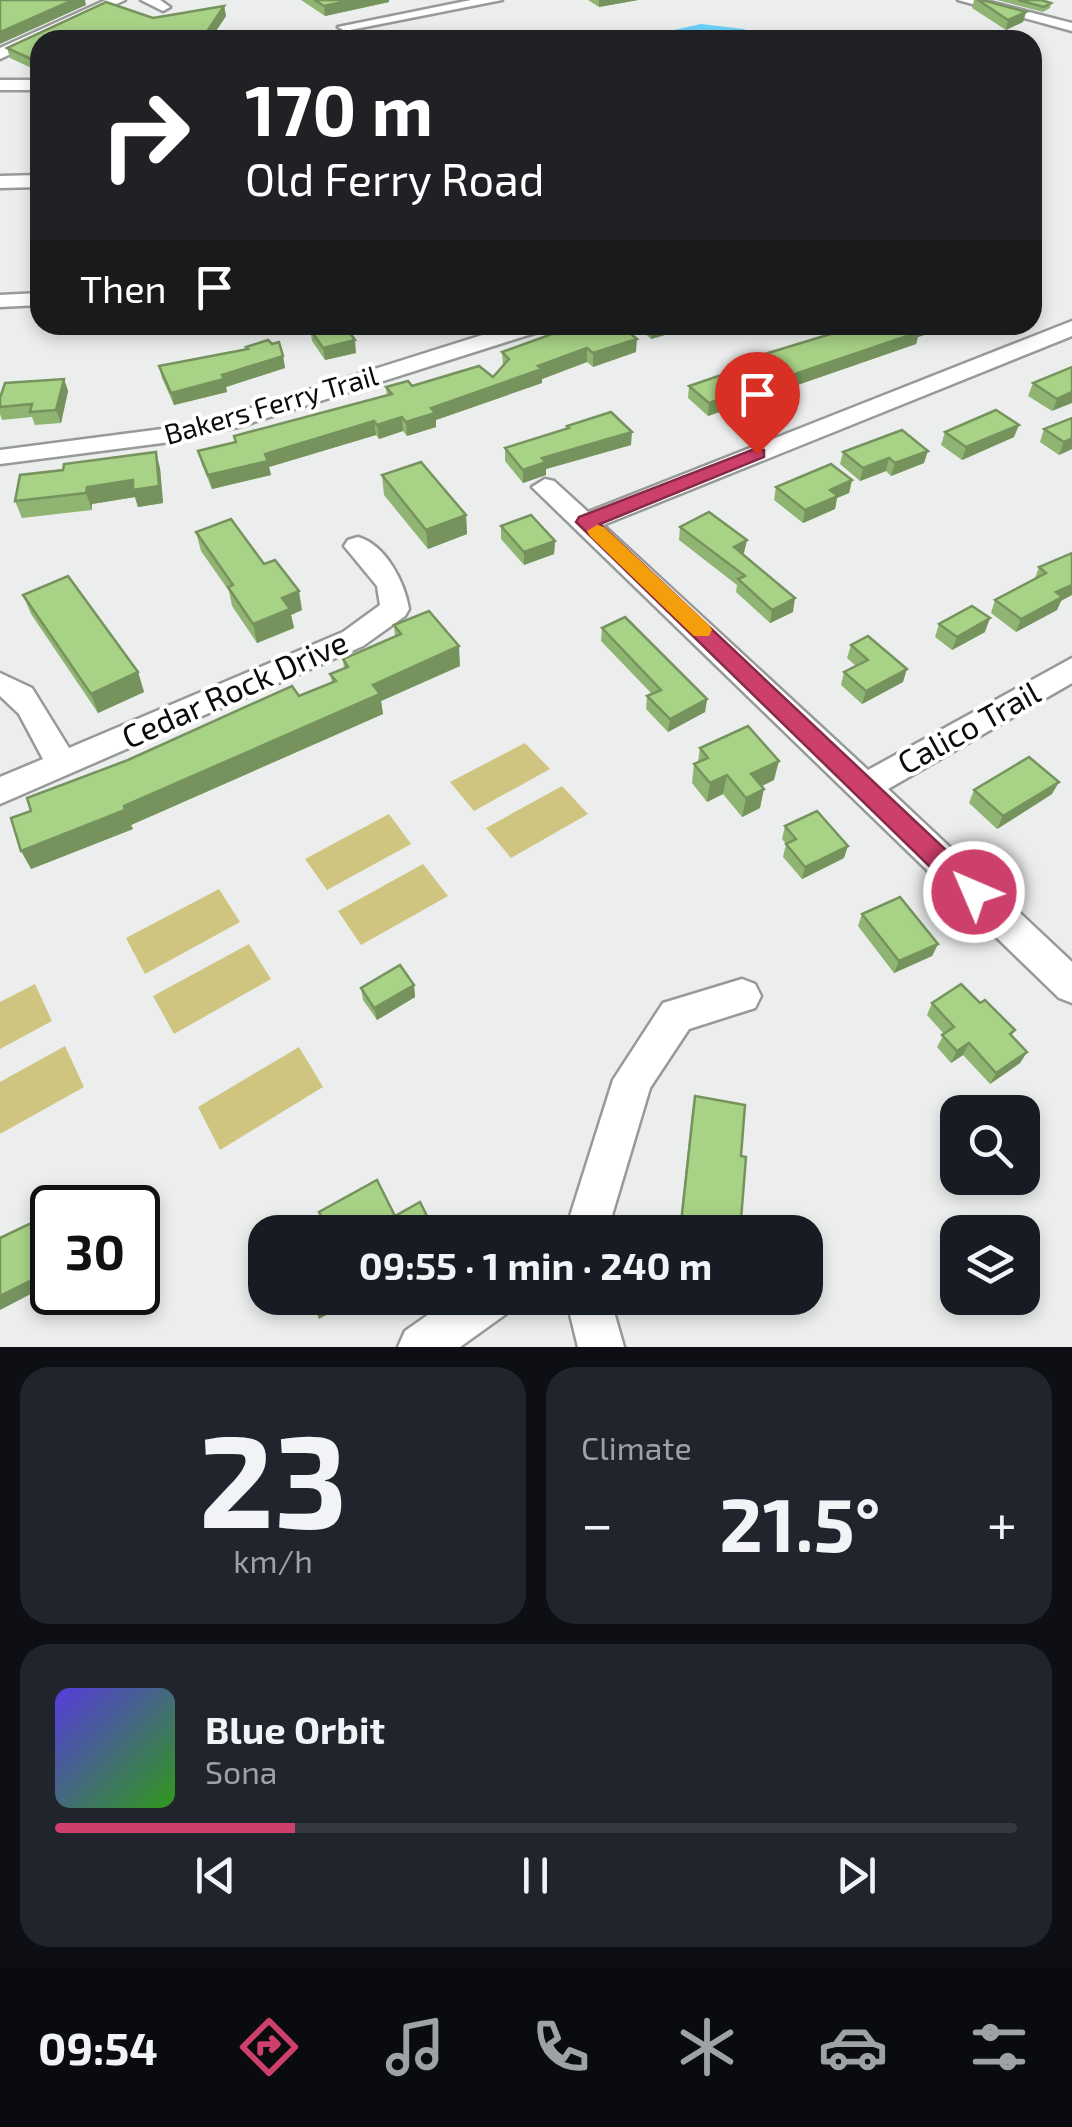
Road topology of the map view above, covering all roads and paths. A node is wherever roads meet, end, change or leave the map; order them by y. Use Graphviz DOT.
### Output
graph roads {
  1 [pos="118,0"];
  2 [pos="495,0"];
  3 [pos="965,0"];
  4 [pos="346,26"];
  5 [pos="1072,26"];
  6 [pos="52,30"];
  7 [pos="30,40"];
  8 [pos="0,54"];
  9 [pos="0,85"];
  10 [pos="30,85"];
  11 [pos="30,181"];
  12 [pos="0,182"];
  13 [pos="30,300"];
  14 [pos="0,301"];
  15 [pos="1072,328"];
  16 [pos="505,335"];
  17 [pos="0,457"];
  18 [pos="545,487"];
  19 [pos="586,522"];
  20 [pos="358,546"];
  21 [pos="1072,669"];
  22 [pos="0,684"];
  23 [pos="62,765"];
  24 [pos="866,786"];
  25 [pos="0,791"];
  26 [pos="1072,986"];
  27 [pos="742,996"];
  28 [pos="591,1215"];
  29 [pos="466,1315"];
  30 [pos="590,1315"];
  31 [pos="421,1347"];
  32 [pos="601,1347"];
  1 -- 6 [label="street"];
  2 -- 4 [label="street"];
  3 -- 5 [label="street"];
  7 -- 8 [label="street"];
  9 -- 10 [label="street"];
  11 -- 12 [label="street"];
  13 -- 14 [label="street"];
  15 -- 19 [label="street"];
  16 -- 17 [label="street, Bakers Ferry Trail"];
  18 -- 19 [label="street"];
  19 -- 24 [label="street"];
  20 -- 23 [label="street, Cedar Rock Drive"];
  21 -- 24 [label="street, Calico Trail"];
  22 -- 23 [label="street"];
  23 -- 25 [label="street, Cedar Rock Drive"];
  24 -- 26 [label="street"];
  27 -- 28 [label="street"];
  29 -- 31 [label="street"];
  30 -- 32 [label="street"];
}
